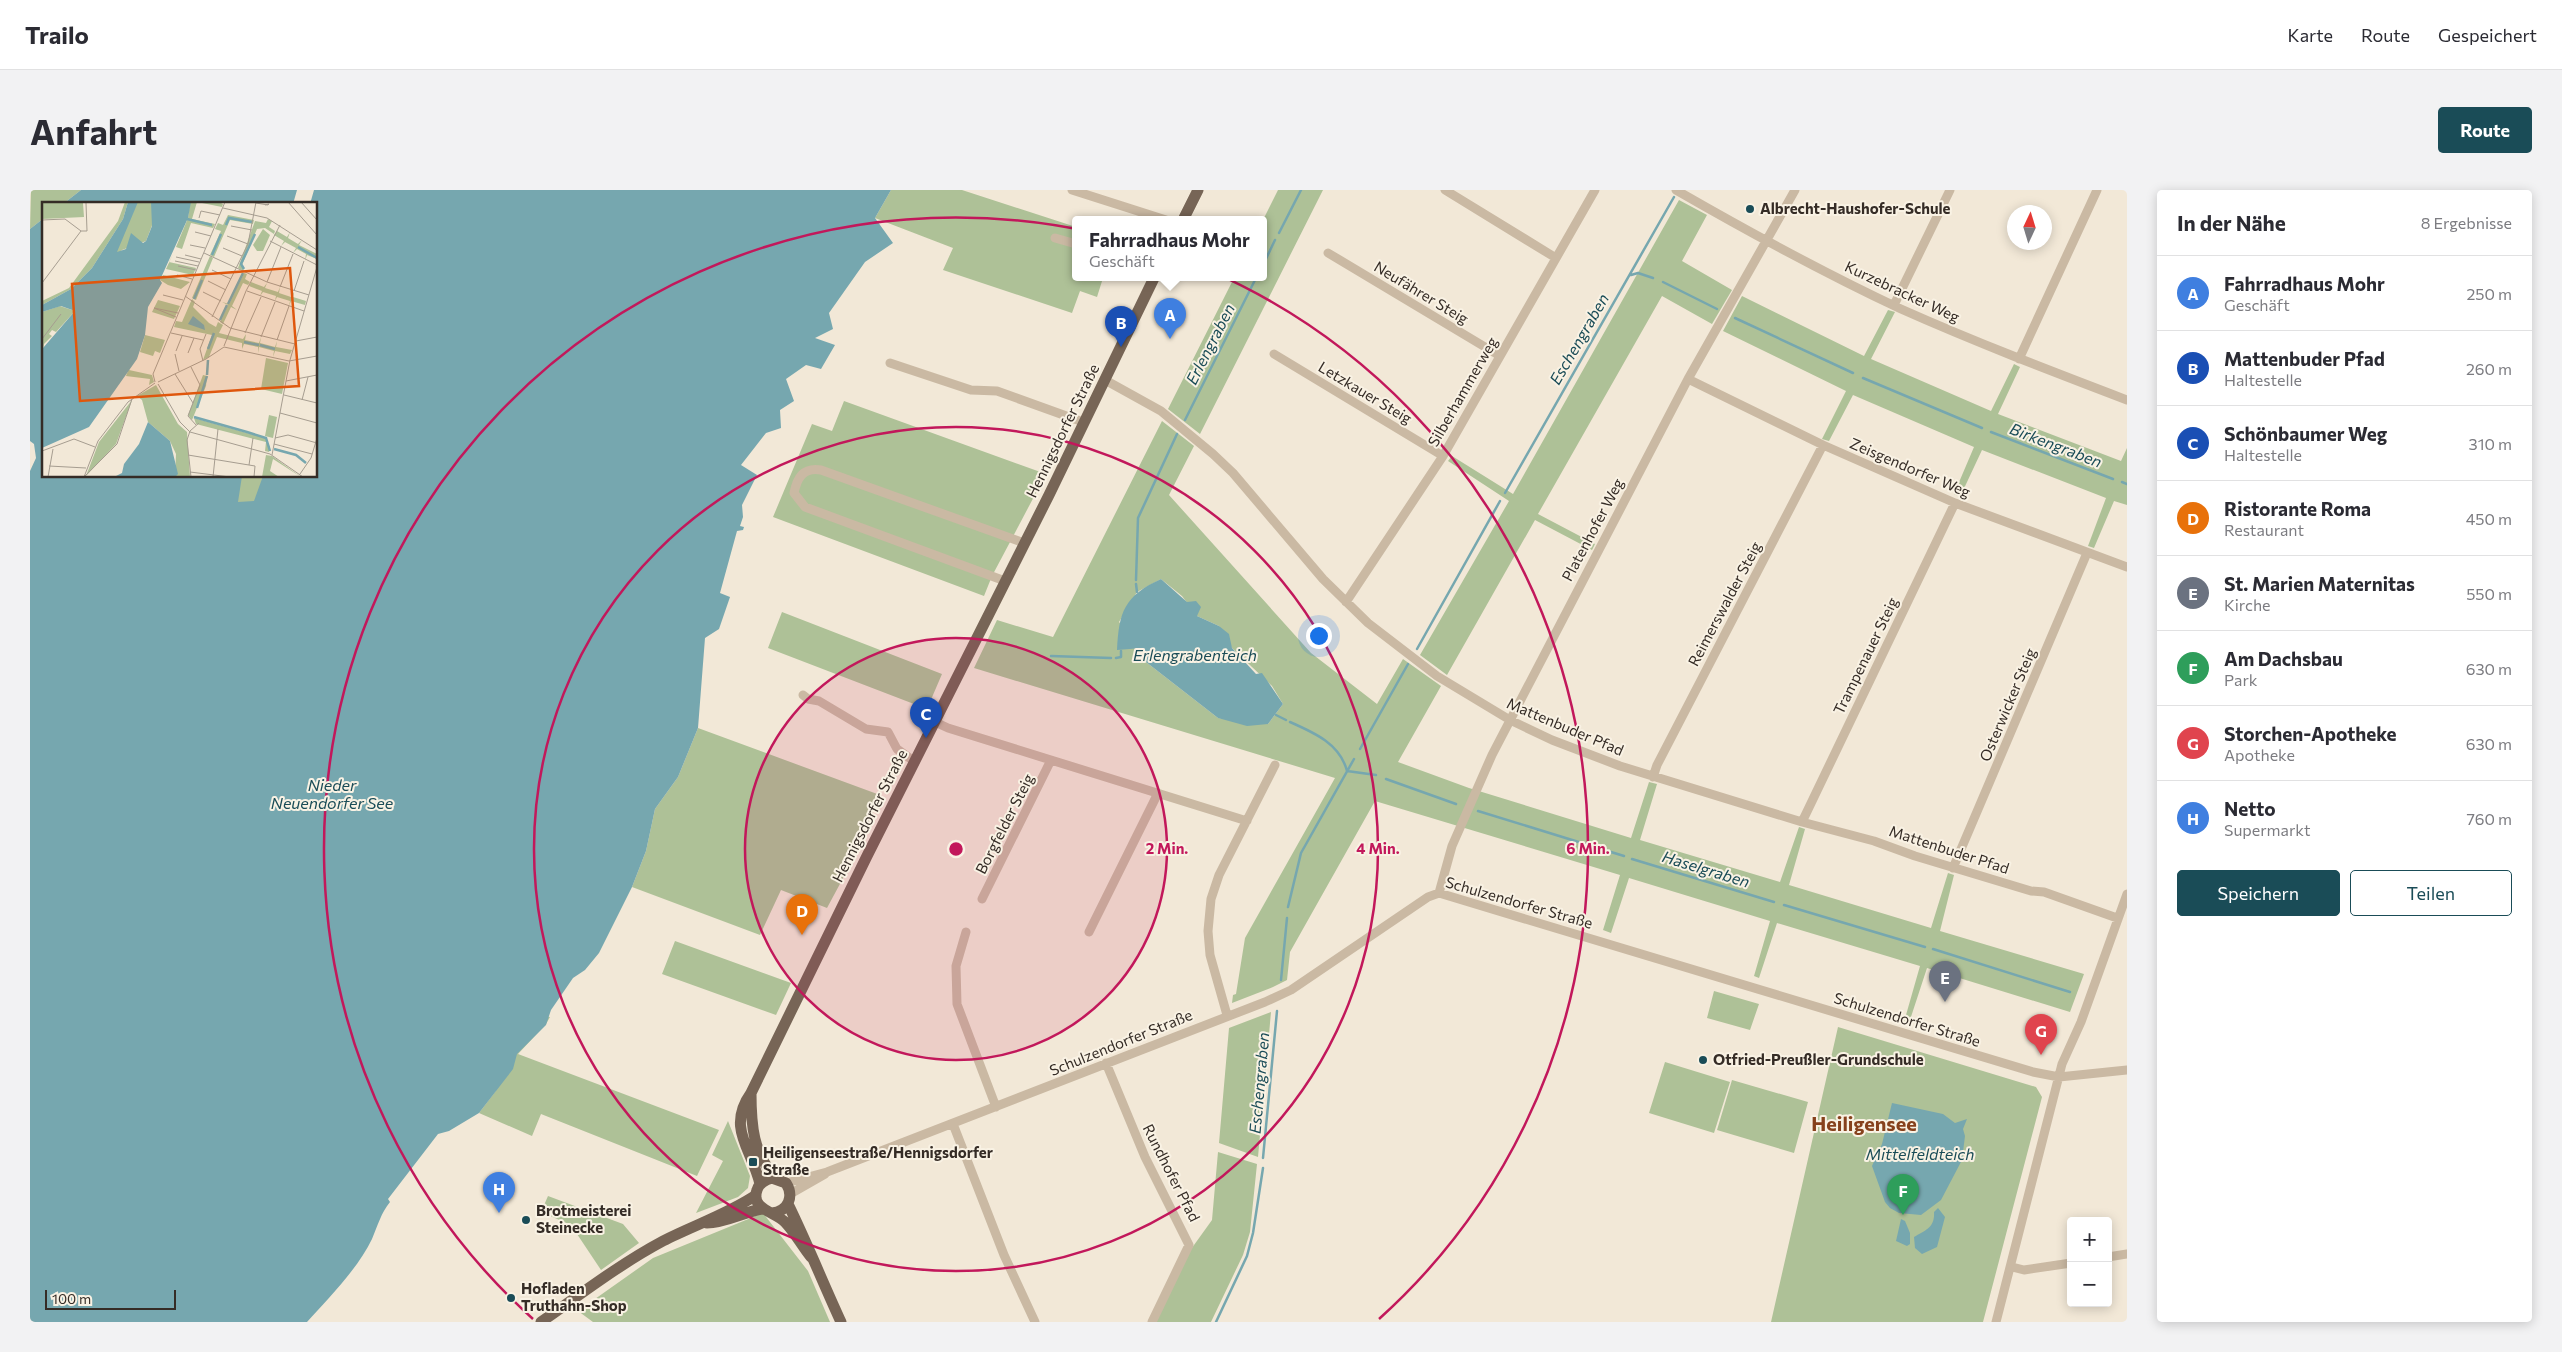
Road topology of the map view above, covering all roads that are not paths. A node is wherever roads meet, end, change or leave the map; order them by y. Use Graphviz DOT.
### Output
graph roads {
  1 [pos="1072,190"];
  2 [pos="1198,190"];
  3 [pos="1445,190"];
  4 [pos="1595,190"];
  5 [pos="1676,190"];
  6 [pos="1795,190"];
  7 [pos="1950,190"];
  8 [pos="2097,190"];
  9 [pos="1153,216"];
  10 [pos="1185,216"];
  11 [pos="1055,238"];
  12 [pos="1766,242"];
  13 [pos="1072,243"];
  14 [pos="1328,253"];
  15 [pos="1556,258"];
  16 [pos="1153,281"];
  17 [pos="1894,305"];
  18 [pos="1274,354"];
  19 [pos="1500,356"];
  20 [pos="2019,359"];
  21 [pos="890,363"];
  22 [pos="1688,379"];
  23 [pos="1105,380"];
  24 [pos="2127,400"];
  25 [pos="1084,422"];
  26 [pos="1823,445"];
  27 [pos="1443,456"];
  28 [pos="1955,503"];
  29 [pos="1024,543"];
  30 [pos="2087,553"];
  31 [pos="2127,567"];
  32 [pos="1005,581"];
  33 [pos="1346,602"];
  34 [pos="804,696"];
  35 [pos="1510,720"];
  36 [pos="935,722"];
  37 [pos="1051,760"];
  38 [pos="915,762"];
  39 [pos="1275,765"];
  40 [pos="1653,776"];
  41 [pos="1158,793"];
  42 [pos="1247,821"];
  43 [pos="1802,822"];
  44 [pos="1953,868"];
  45 [pos="1439,893"];
  46 [pos="2127,894"];
  47 [pos="982,899"];
  48 [pos="2117,918"];
  49 [pos="966,932"];
  50 [pos="1089,932"];
  51 [pos="1227,1015"];
  52 [pos="1106,1063"];
  53 [pos="2127,1070"];
  54 [pos="2059,1077"];
  55 [pos="751,1093"];
  56 [pos="996,1107"];
  57 [pos="953,1124"];
  58 [pos="758,1189"];
  59 [pos="785,1190"];
  60 [pos="767,1211"];
  61 [pos="717,1218"];
  62 [pos="2127,1254"];
  63 [pos="2112,1256"];
  64 [pos="810,1257"];
  65 [pos="2067,1264"];
  66 [pos="2012,1268"];
  67 [pos="541,1322"];
  68 [pos="841,1322"];
  69 [pos="1035,1322"];
  70 [pos="1152,1322"];
  71 [pos="1996,1322"];
  1 -- 9 [label="street"];
  2 -- 10 [label="main road"];
  3 -- 15 [label="street"];
  4 -- 15 [label="street, Silberhammerweg"];
  5 -- 12 [label="street, Kurzebracker Weg"];
  6 -- 12 [label="street, Platenhofer Weg"];
  7 -- 17 [label="street"];
  8 -- 20 [label="street"];
  11 -- 13 [label="street"];
  12 -- 17 [label="street, Kurzebracker Weg"];
  12 -- 22 [label="street, Platenhofer Weg"];
  14 -- 19 [label="street, Neufährer Steig"];
  15 -- 19 [label="street, Silberhammerweg"];
  16 -- 23 [label="main road, Hennigsdorfer Straße"];
  17 -- 20 [label="street, Kurzebracker Weg"];
  18 -- 27 [label="street, Letzkauer Steig"];
  19 -- 27 [label="street, Silberhammerweg"];
  20 -- 24 [label="street, Kurzebracker Weg"];
  21 -- 25 [label="street"];
  22 -- 26 [label="street, Zeisgendorfer Weg"];
  22 -- 35 [label="street, Platenhofer Weg"];
  23 -- 25 [label="main road, Hennigsdorfer Straße"];
  23 -- 33 [label="street, Mattenbuder Pfad"];
  25 -- 29 [label="main road, Hennigsdorfer Straße"];
  26 -- 28 [label="street, Zeisgendorfer Weg"];
  26 -- 40 [label="street, Reimerswalder Steig"];
  27 -- 33 [label="street, Silberhammerweg"];
  28 -- 30 [label="street, Zeisgendorfer Weg"];
  28 -- 43 [label="street, Trampenauer Steig"];
  29 -- 32 [label="main road, Hennigsdorfer Straße"];
  29 -- 32 [label="street"];
  30 -- 31 [label="street, Zeisgendorfer Weg"];
  30 -- 44 [label="street, Osterwicker Steig"];
  32 -- 36 [label="main road, Hennigsdorfer Straße"];
  33 -- 35 [label="street, Mattenbuder Pfad"];
  34 -- 38 [label="street"];
  35 -- 40 [label="street, Mattenbuder Pfad"];
  35 -- 45 [label="street, Platenhofer Weg"];
  36 -- 37 [label="street"];
  36 -- 38 [label="main road, Hennigsdorfer Straße"];
  37 -- 41 [label="street"];
  37 -- 47 [label="street, Borgfelder Steig"];
  38 -- 55 [label="main road, Hennigsdorfer Straße"];
  39 -- 42 [label="street"];
  40 -- 43 [label="street, Mattenbuder Pfad"];
  41 -- 42 [label="street"];
  41 -- 50 [label="street"];
  42 -- 51 [label="street"];
  43 -- 44 [label="street, Mattenbuder Pfad"];
  44 -- 48 [label="street, Mattenbuder Pfad"];
  45 -- 51 [label="street, Schulzendorfer Straße"];
  45 -- 54 [label="street, Schulzendorfer Straße"];
  46 -- 48 [label="street"];
  48 -- 54 [label="street"];
  49 -- 56 [label="street"];
  51 -- 52 [label="street, Schulzendorfer Straße"];
  52 -- 56 [label="street, Schulzendorfer Straße"];
  52 -- 70 [label="street, Rundhofer Pfad"];
  53 -- 54 [label="street, Schulzendorfer Straße"];
  54 -- 66 [label="street"];
  55 -- 58 [label="main road, Hennigsdorfer Straße"];
  55 -- 59 [label="main road, Hennigsdorfer Straße"];
  56 -- 57 [label="street, Schulzendorfer Straße"];
  57 -- 59 [label="street, Schulzendorfer Straße"];
  57 -- 69 [label="street"];
  58 -- 59 [label="main road"];
  58 -- 60 [label="main road"];
  58 -- 61 [label="main road"];
  59 -- 60 [label="main road"];
  59 -- 64 [label="main road, Hennigsdorfer Straße"];
  60 -- 61 [label="main road"];
  60 -- 64 [label="main road"];
  61 -- 67 [label="main road"];
  62 -- 63 [label="street"];
  64 -- 68 [label="main road"];
  65 -- 66 [label="street"];
  66 -- 71 [label="street"];
}
